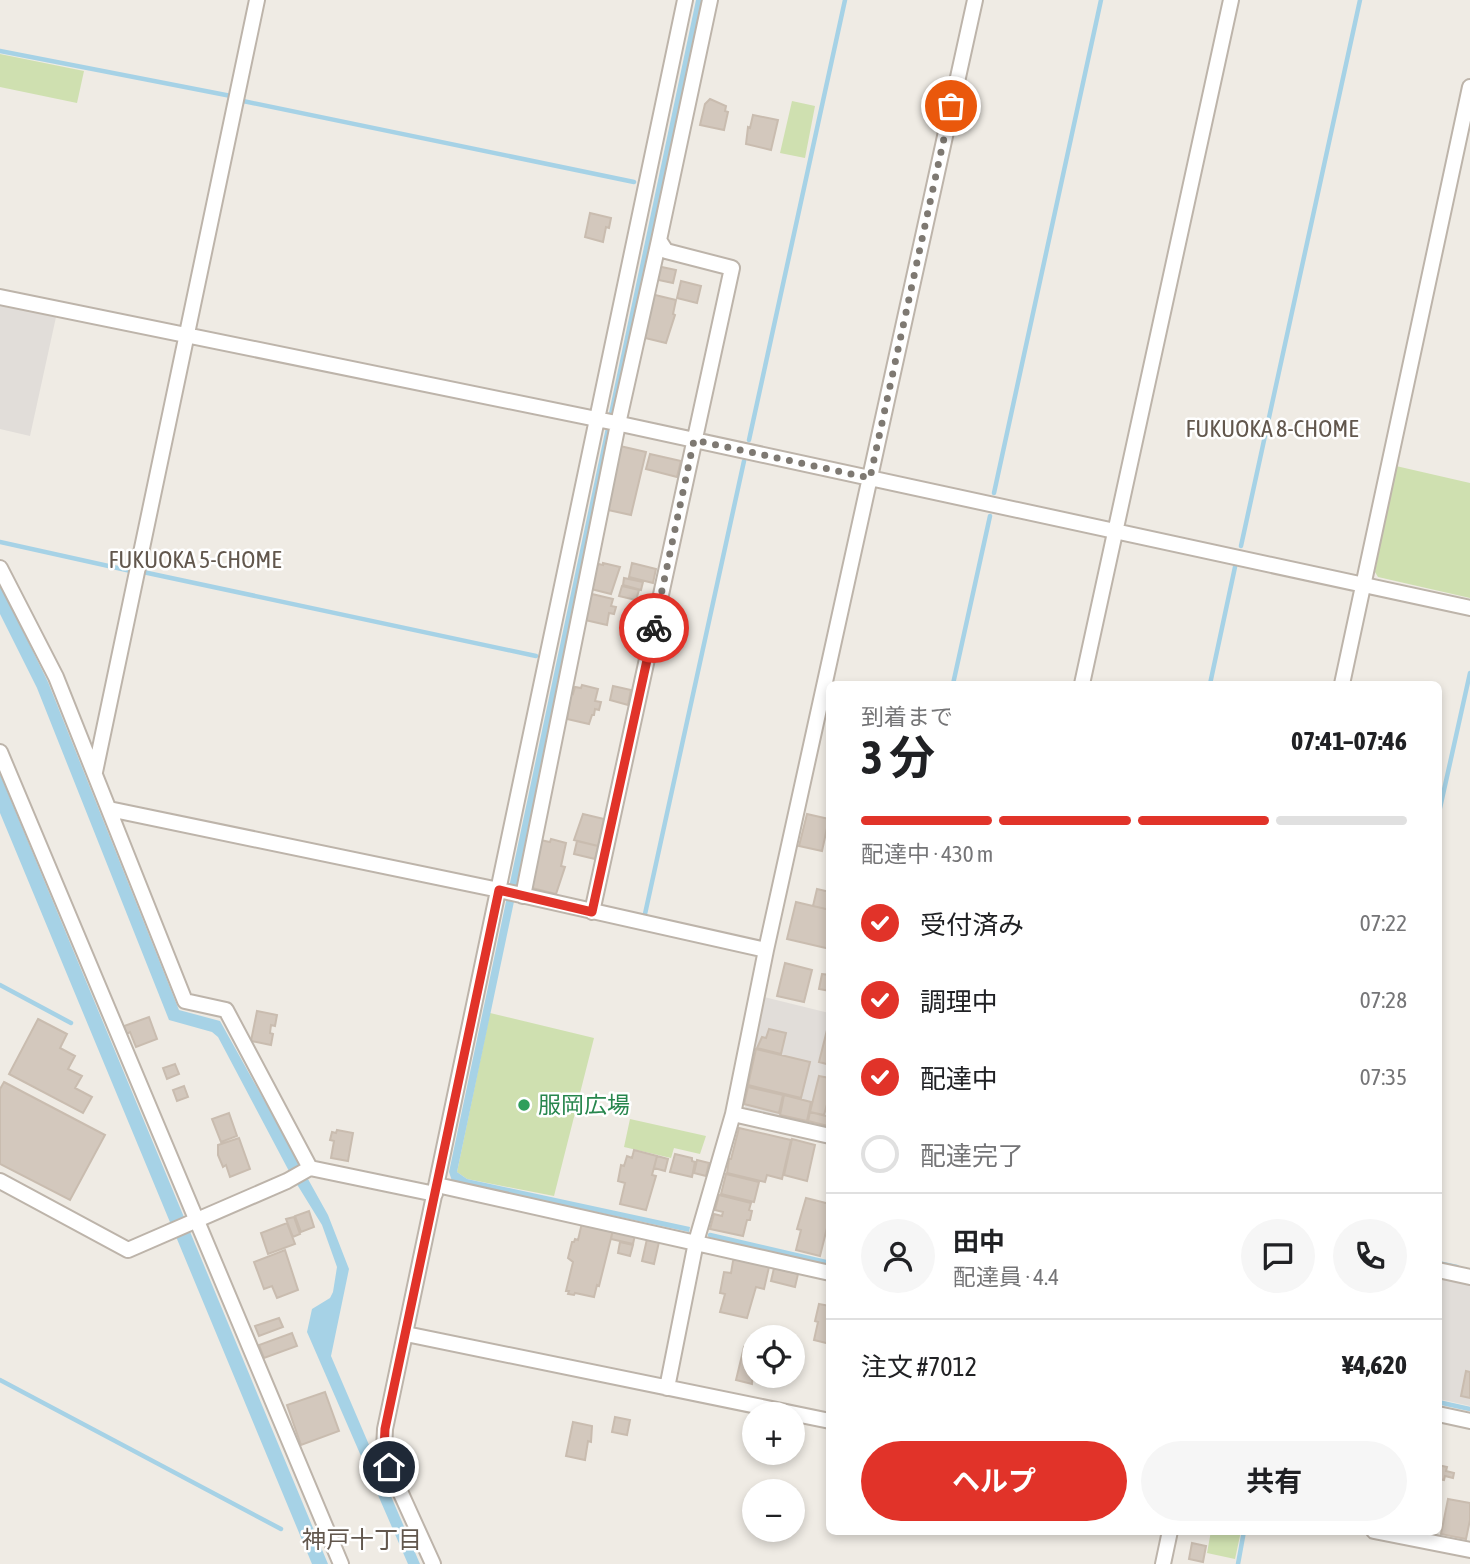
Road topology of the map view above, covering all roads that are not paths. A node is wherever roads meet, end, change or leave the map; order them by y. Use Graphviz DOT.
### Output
graph roads {
  1 [pos="257,0"];
  2 [pos="685,0"];
  3 [pos="710,0"];
  4 [pos="975,0"];
  5 [pos="1231,0"];
  6 [pos="1470,87"];
  7 [pos="659,240"];
  8 [pos="0,297"];
  9 [pos="187,334"];
  10 [pos="597,419"];
  11 [pos="617,423"];
  12 [pos="694,440"];
  13 [pos="870,478"];
  14 [pos="1116,531"];
  15 [pos="0,568"];
  16 [pos="1365,585"];
  17 [pos="1470,608"];
  18 [pos="1083,681"];
  19 [pos="1343,681"];
  20 [pos="0,752"];
  21 [pos="95,773"];
  22 [pos="109,809"];
  23 [pos="499,890"];
  24 [pos="523,896"];
  25 [pos="592,912"];
  26 [pos="766,950"];
  27 [pos="733,1114"];
  28 [pos="826,1135"];
  29 [pos="308,1169"];
  30 [pos="0,1181"];
  31 [pos="436,1189"];
  32 [pos="193,1223"];
  33 [pos="696,1242"];
  34 [pos="1442,1271"];
  35 [pos="826,1272"];
  36 [pos="1469,1274"];
  37 [pos="406,1334"];
  38 [pos="667,1388"];
  39 [pos="1442,1415"];
  40 [pos="826,1420"];
  41 [pos="1470,1421"];
  42 [pos="1169,1535"];
  43 [pos="1394,1535"];
  44 [pos="1470,1550"];
  45 [pos="341,1564"];
  46 [pos="433,1564"];
  47 [pos="1163,1564"];
  1 -- 9 [label="street"];
  2 -- 10 [label="street"];
  3 -- 7 [label="street"];
  4 -- 13 [label="street"];
  5 -- 14 [label="street"];
  6 -- 16 [label="street"];
  7 -- 11 [label="street"];
  7 -- 12 [label="street"];
  8 -- 9 [label="street"];
  9 -- 10 [label="street"];
  9 -- 21 [label="street"];
  10 -- 11 [label="street"];
  10 -- 23 [label="street"];
  11 -- 12 [label="street"];
  11 -- 24 [label="street"];
  12 -- 13 [label="street"];
  12 -- 25 [label="street"];
  13 -- 14 [label="street"];
  13 -- 26 [label="street"];
  14 -- 16 [label="street"];
  14 -- 18 [label="street"];
  15 -- 21 [label="street"];
  16 -- 17 [label="street"];
  16 -- 19 [label="street"];
  20 -- 32 [label="street"];
  21 -- 22 [label="street"];
  22 -- 23 [label="street"];
  22 -- 29 [label="street"];
  23 -- 24 [label="street"];
  23 -- 31 [label="street"];
  24 -- 25 [label="street"];
  25 -- 26 [label="street"];
  26 -- 27 [label="street"];
  27 -- 28 [label="street"];
  27 -- 33 [label="street"];
  29 -- 31 [label="street"];
  29 -- 32 [label="street"];
  30 -- 32 [label="street"];
  31 -- 33 [label="street"];
  31 -- 37 [label="street"];
  32 -- 45 [label="street"];
  33 -- 35 [label="street"];
  33 -- 38 [label="street"];
  34 -- 36 [label="street"];
  37 -- 38 [label="street"];
  37 -- 46 [label="street"];
  38 -- 40 [label="street"];
  39 -- 41 [label="street"];
  42 -- 47 [label="street"];
  43 -- 44 [label="street"];
}
